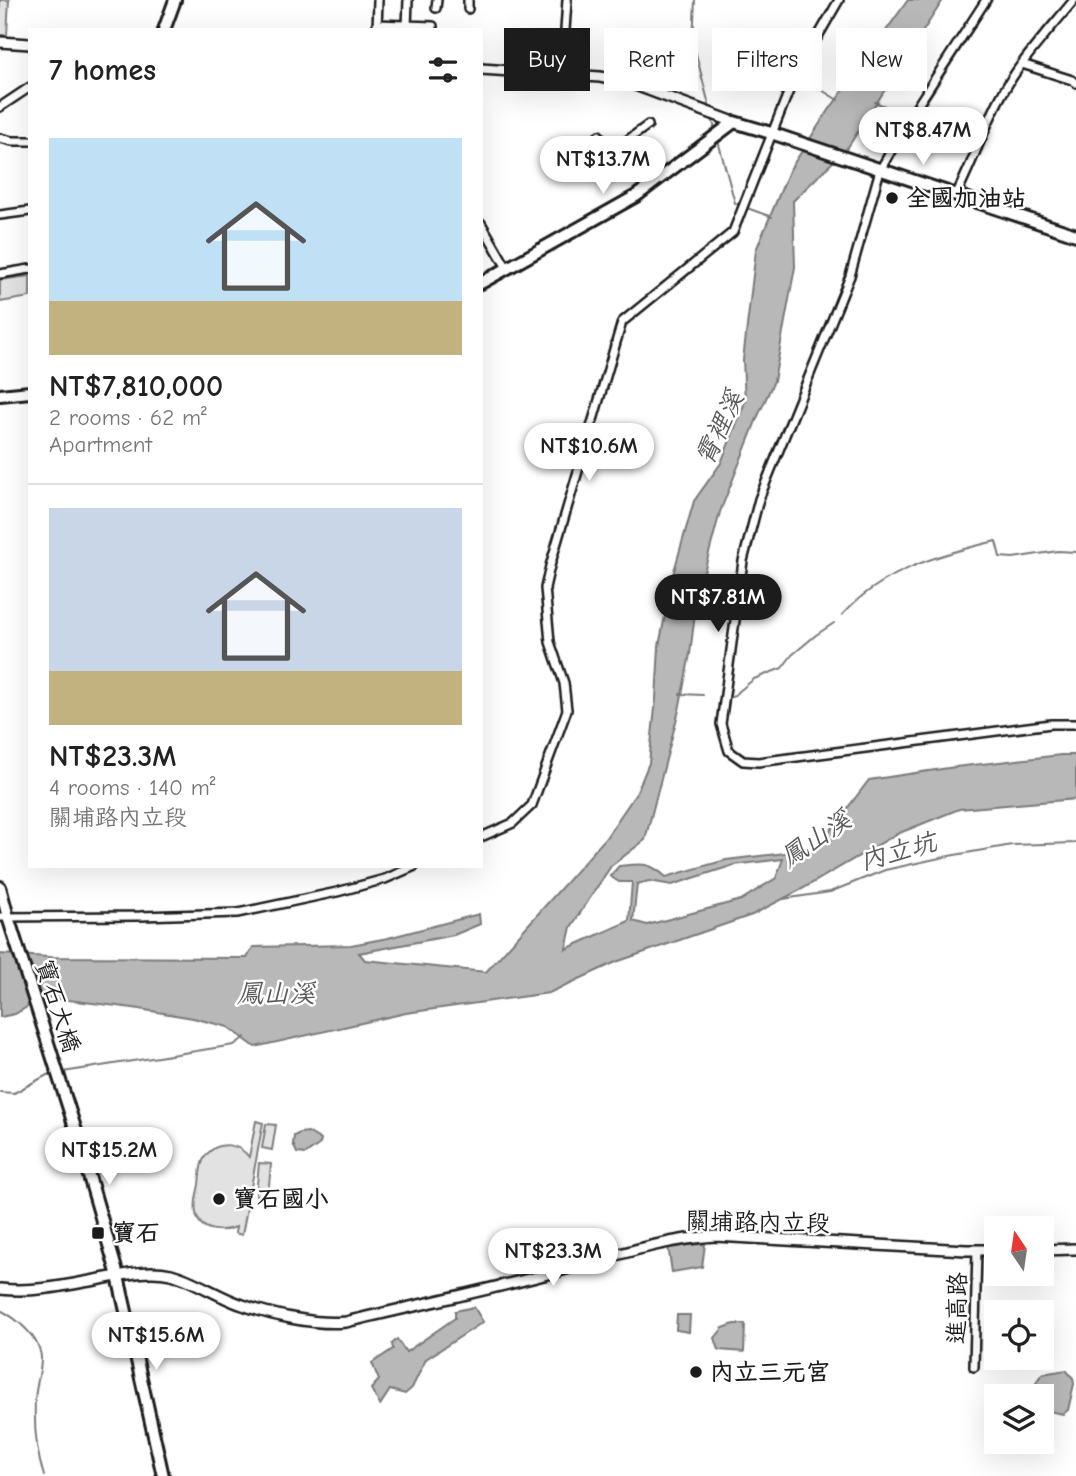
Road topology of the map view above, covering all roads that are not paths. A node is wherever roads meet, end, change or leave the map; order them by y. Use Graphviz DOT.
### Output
graph roads {
  1 [pos="175,0"];
  2 [pos="378,0"];
  3 [pos="408,0"];
  4 [pos="567,0"];
  5 [pos="839,0"];
  6 [pos="986,0"];
  7 [pos="1074,0"];
  8 [pos="377,27"];
  9 [pos="407,27"];
  10 [pos="165,28"];
  11 [pos="433,28"];
  12 [pos="565,28"];
  13 [pos="0,42"];
  14 [pos="28,44"];
  15 [pos="1022,64"];
  16 [pos="483,69"];
  17 [pos="504,71"];
  18 [pos="590,76"];
  19 [pos="1076,83"];
  20 [pos="28,88"];
  21 [pos="0,107"];
  22 [pos="734,122"];
  23 [pos="648,124"];
  24 [pos="771,133"];
  25 [pos="598,135"];
  26 [pos="0,138"];
  27 [pos="28,141"];
  28 [pos="880,170"];
  29 [pos="956,195"];
  30 [pos="28,211"];
  31 [pos="0,215"];
  32 [pos="483,226"];
  33 [pos="1076,235"];
  34 [pos="508,268"];
  35 [pos="28,269"];
  36 [pos="0,274"];
  37 [pos="483,282"];
  38 [pos="28,392"];
  39 [pos="0,395"];
  40 [pos="1076,724"];
  41 [pos="483,836"];
  42 [pos="410,868"];
  43 [pos="0,887"];
  44 [pos="4,917"];
  45 [pos="1076,1249"];
  46 [pos="977,1250"];
  47 [pos="984,1250"];
  48 [pos="1054,1250"];
  49 [pos="118,1276"];
  50 [pos="0,1289"];
  51 [pos="974,1367"];
  52 [pos="163,1476"];
  1 -- 10 [label="main road"];
  2 -- 8 [label="street"];
  3 -- 9 [label="street"];
  4 -- 12 [label="street"];
  5 -- 24 [label="street"];
  6 -- 28 [label="street"];
  7 -- 15 [label="street"];
  8 -- 9 [label="street"];
  9 -- 11 [label="street"];
  13 -- 14 [label="street"];
  15 -- 19 [label="street"];
  15 -- 29 [label="street"];
  16 -- 17 [label="street"];
  18 -- 22 [label="street"];
  20 -- 21 [label="street"];
  22 -- 24 [label="main road"];
  22 -- 34 [label="main road"];
  23 -- 25 [label="street"];
  24 -- 28 [label="main road"];
  24 -- 41 [label="street"];
  26 -- 27 [label="street"];
  28 -- 29 [label="main road"];
  28 -- 40 [label="street"];
  29 -- 33 [label="main road"];
  30 -- 31 [label="street"];
  32 -- 34 [label="street"];
  34 -- 37 [label="main road"];
  35 -- 36 [label="street"];
  38 -- 39 [label="main road"];
  42 -- 44 [label="street"];
  43 -- 44 [label="main road, 寶石大橋"];
  44 -- 49 [label="main road, 寶石大橋"];
  45 -- 48 [label="street"];
  46 -- 47 [label="street, 關埔路內立段"];
  46 -- 49 [label="street, 關埔路內立段"];
  46 -- 51 [label="street, 進高路"];
  49 -- 50 [label="street, 關埔路內立段"];
  49 -- 52 [label="main road, 寶石大橋"];
}
